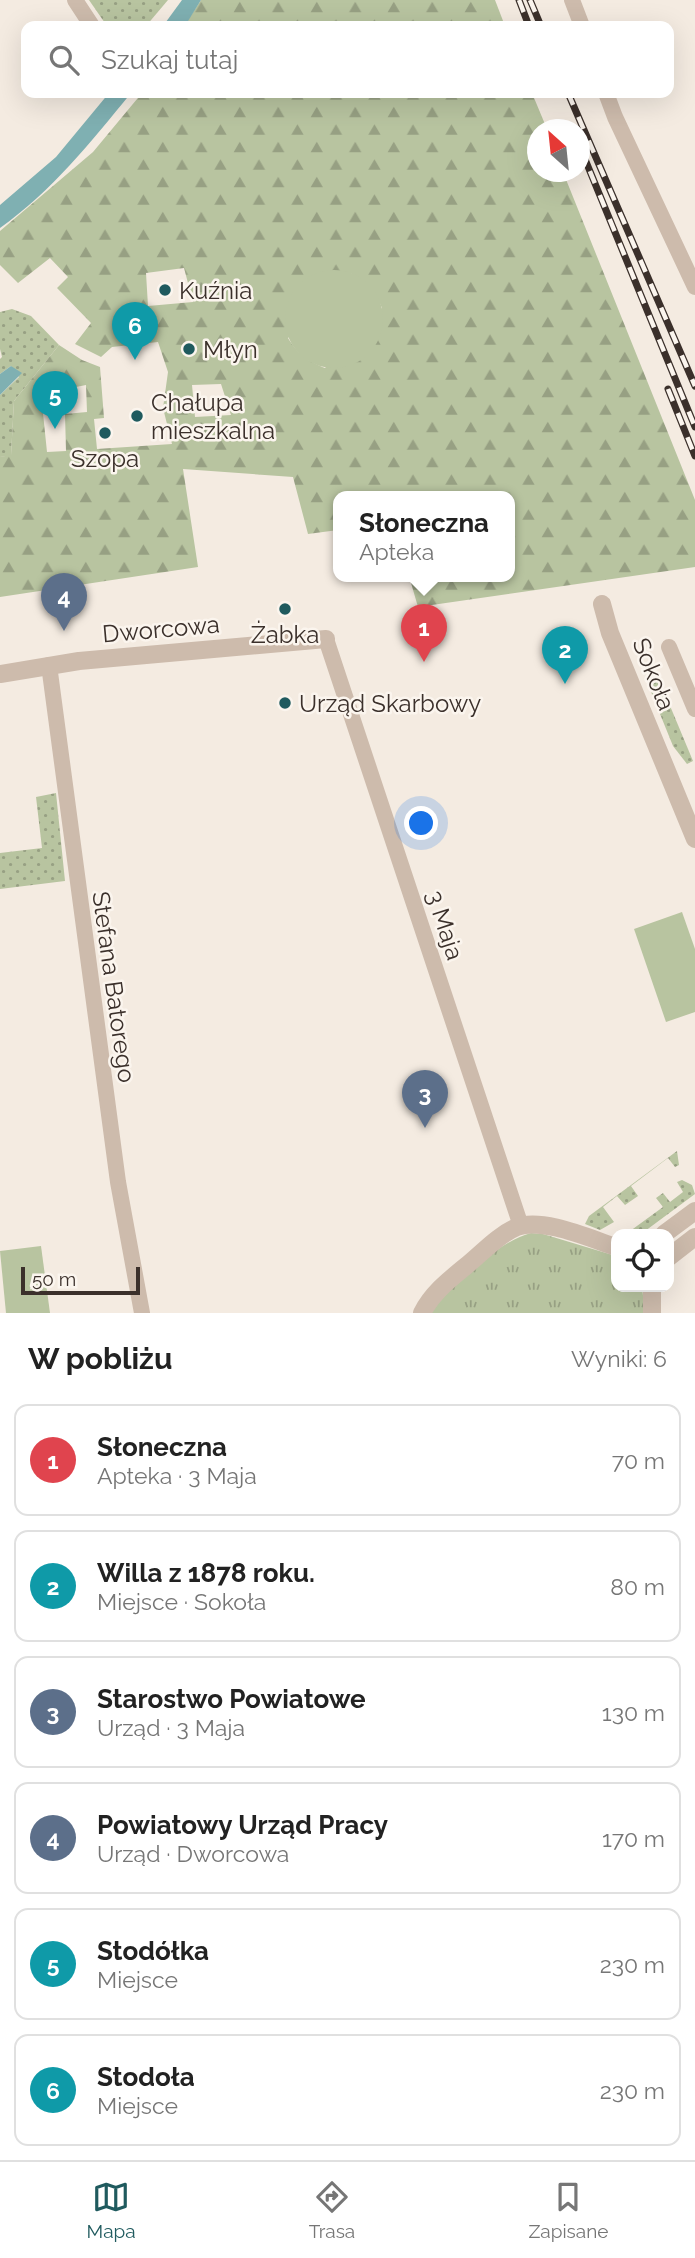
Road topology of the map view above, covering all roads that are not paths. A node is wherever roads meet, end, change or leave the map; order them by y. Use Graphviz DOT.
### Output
graph roads {
  1 [pos="75,0"];
  2 [pos="572,0"];
  3 [pos="89,21"];
  4 [pos="580,21"];
  5 [pos="608,98"];
  6 [pos="695,287"];
  7 [pos="602,604"];
  8 [pos="326,639"];
  9 [pos="669,647"];
  10 [pos="49,665"];
  11 [pos="0,674"];
  12 [pos="695,709"];
  13 [pos="695,839"];
  14 [pos="695,1211"];
  15 [pos="521,1226"];
  16 [pos="671,1229"];
  17 [pos="695,1237"];
  18 [pos="611,1245"];
  19 [pos="674,1253"];
  20 [pos="652,1292"];
  21 [pos="142,1313"];
  22 [pos="422,1313"];
  23 [pos="652,1313"];
  1 -- 3 [label="street"];
  2 -- 4 [label="street"];
  5 -- 6 [label="street"];
  7 -- 13 [label="street, Sokoła"];
  8 -- 10 [label="street, Dworcowa"];
  8 -- 15 [label="street, 3 Maja"];
  9 -- 12 [label="street"];
  10 -- 11 [label="street, Dworcowa"];
  10 -- 21 [label="street, Stefana Batorego"];
  14 -- 16 [label="street"];
  15 -- 18 [label="street"];
  15 -- 22 [label="street"];
  17 -- 19 [label="street"];
  20 -- 23 [label="street"];
}
